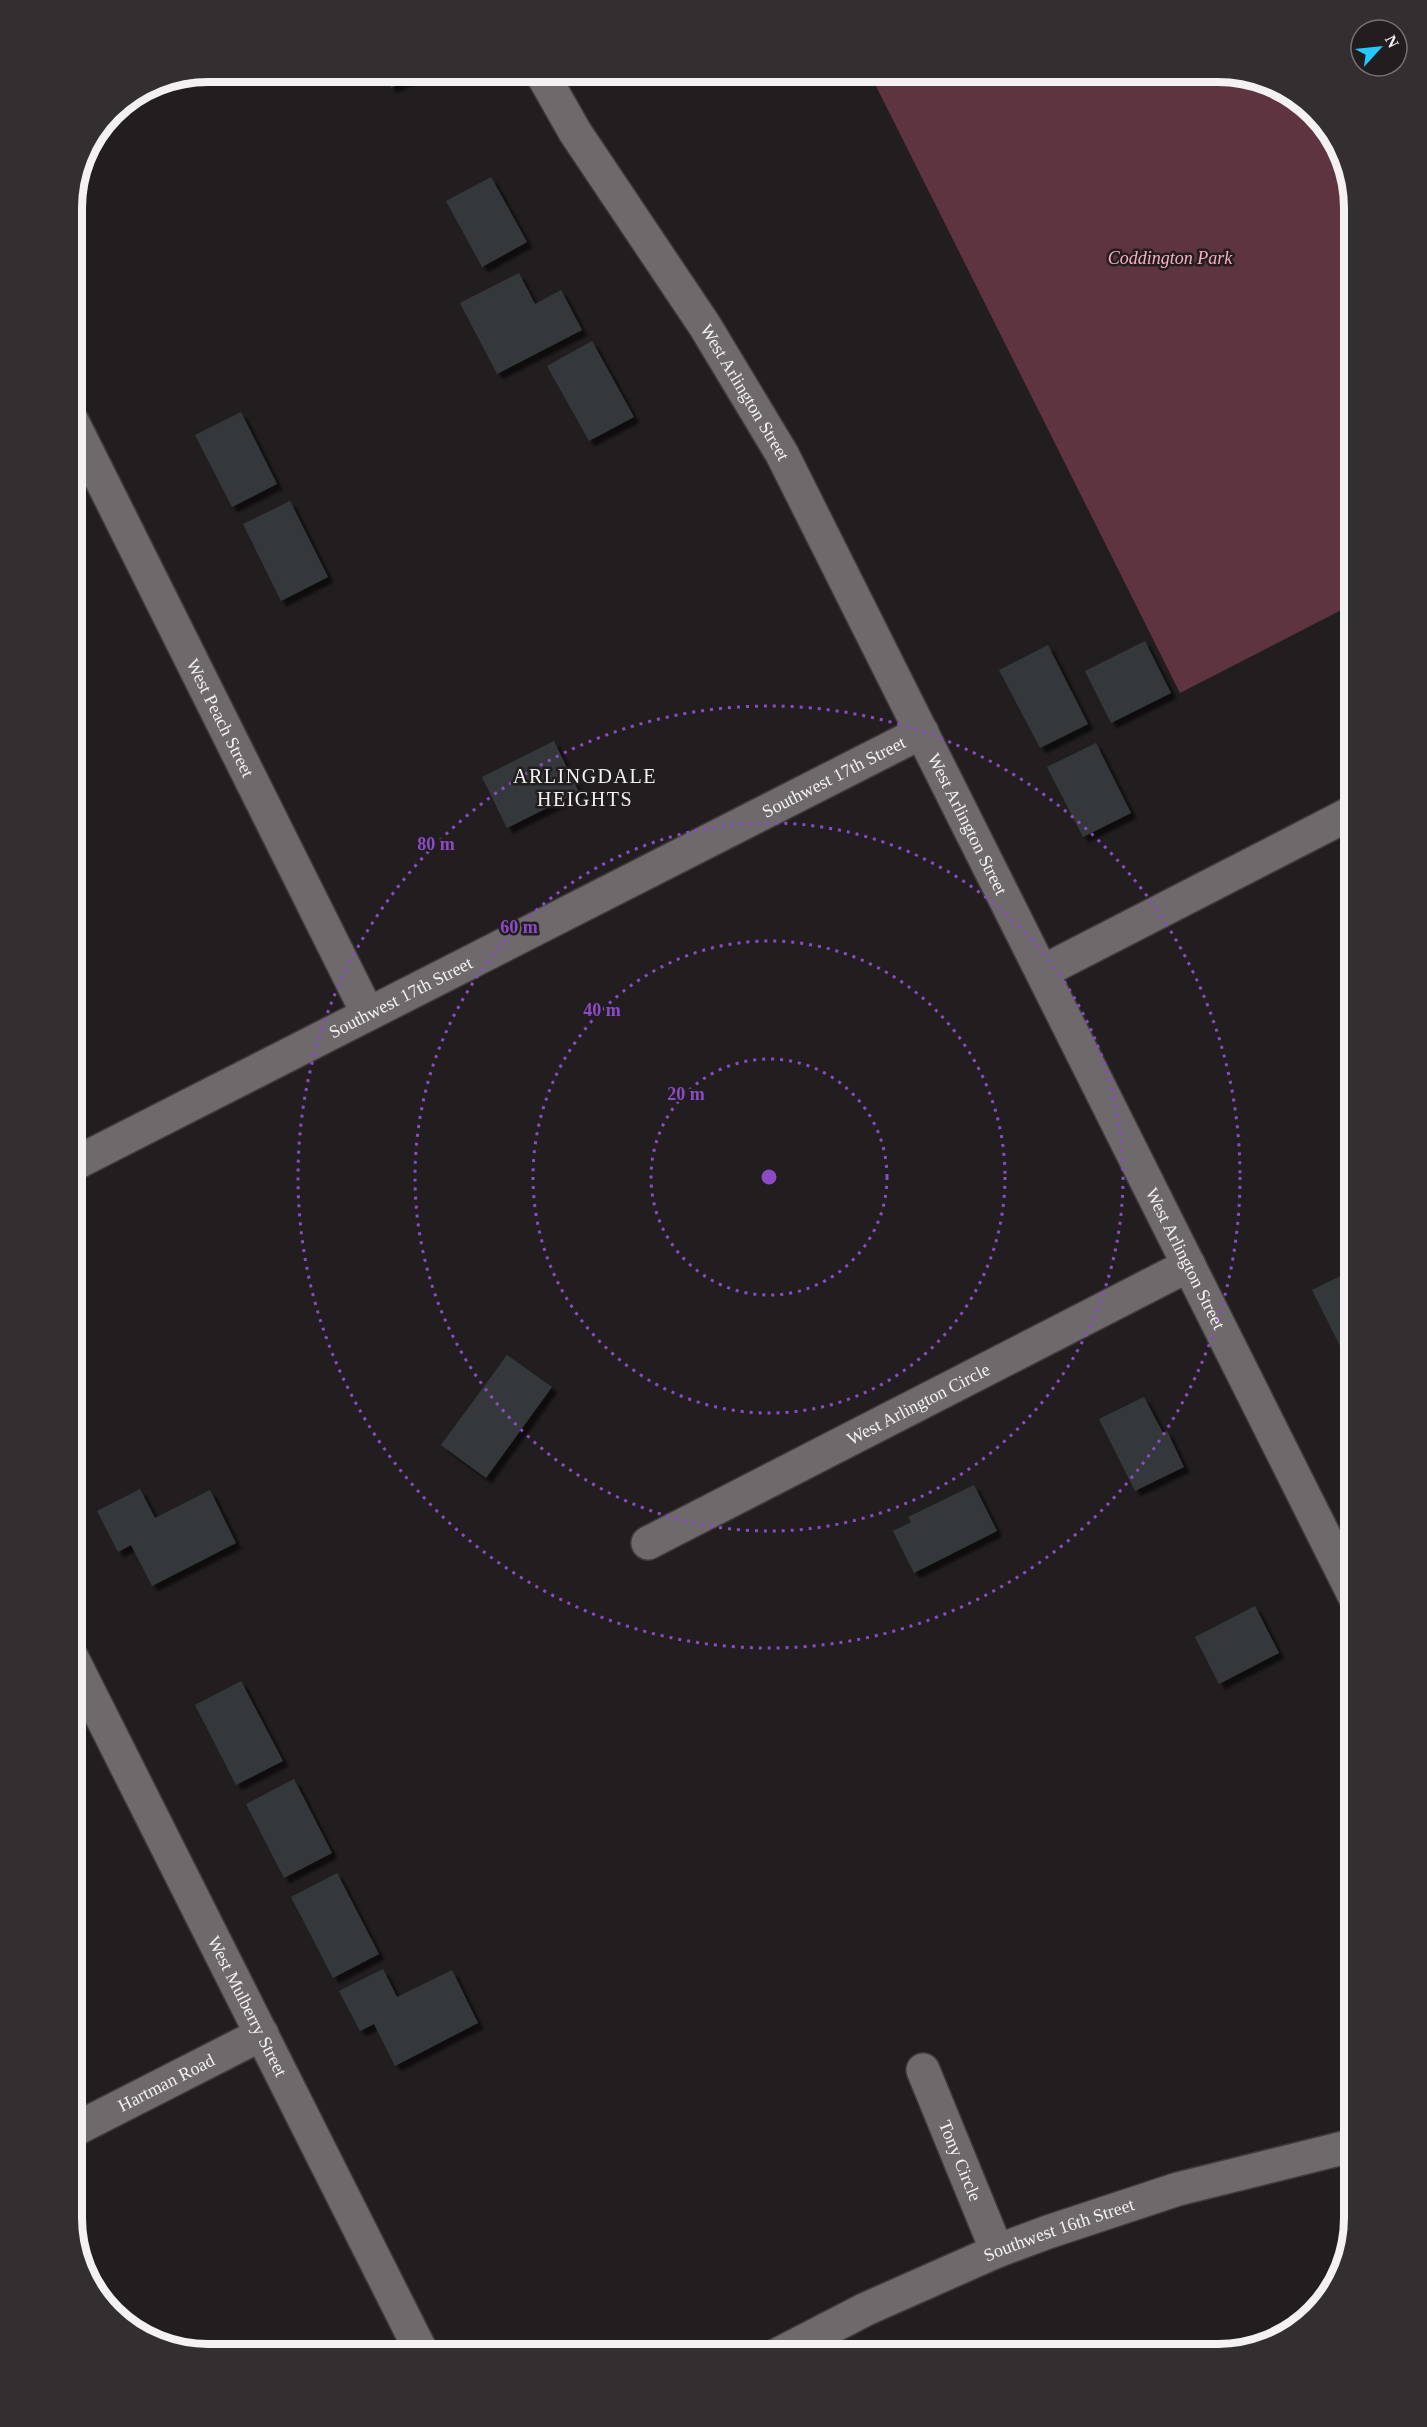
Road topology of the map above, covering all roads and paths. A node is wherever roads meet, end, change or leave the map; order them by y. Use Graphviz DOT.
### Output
graph roads {
  1 [pos="547,82"];
  2 [pos="83,443"];
  3 [pos="922,732"];
  4 [pos="1344,817"];
  5 [pos="1042,972"];
  6 [pos="368,1014"];
  7 [pos="83,1160"];
  8 [pos="1189,1265"];
  9 [pos="648,1543"];
  10 [pos="1344,1575"];
  11 [pos="82,1678"];
  12 [pos="262,2034"];
  13 [pos="923,2070"];
  14 [pos="82,2127"];
  15 [pos="1344,2148"];
  16 [pos="997,2251"];
  17 [pos="417,2344"];
  18 [pos="798,2344"];
  1 -- 3 [label="street, West Arlington Street"];
  2 -- 6 [label="street, West Peach Street"];
  3 -- 5 [label="street, West Arlington Street"];
  3 -- 6 [label="street, Southwest 17th Street"];
  4 -- 5 [label="street"];
  5 -- 8 [label="street, West Arlington Street"];
  6 -- 7 [label="street, Southwest 17th Street"];
  8 -- 9 [label="street, West Arlington Circle"];
  8 -- 10 [label="street, West Arlington Street"];
  11 -- 12 [label="street, West Mulberry Street"];
  12 -- 14 [label="street, Hartman Road"];
  12 -- 17 [label="street, West Mulberry Street"];
  13 -- 16 [label="street, Tony Circle"];
  15 -- 16 [label="street, Southwest 16th Street"];
  16 -- 18 [label="street, Southwest 16th Street"];
}
